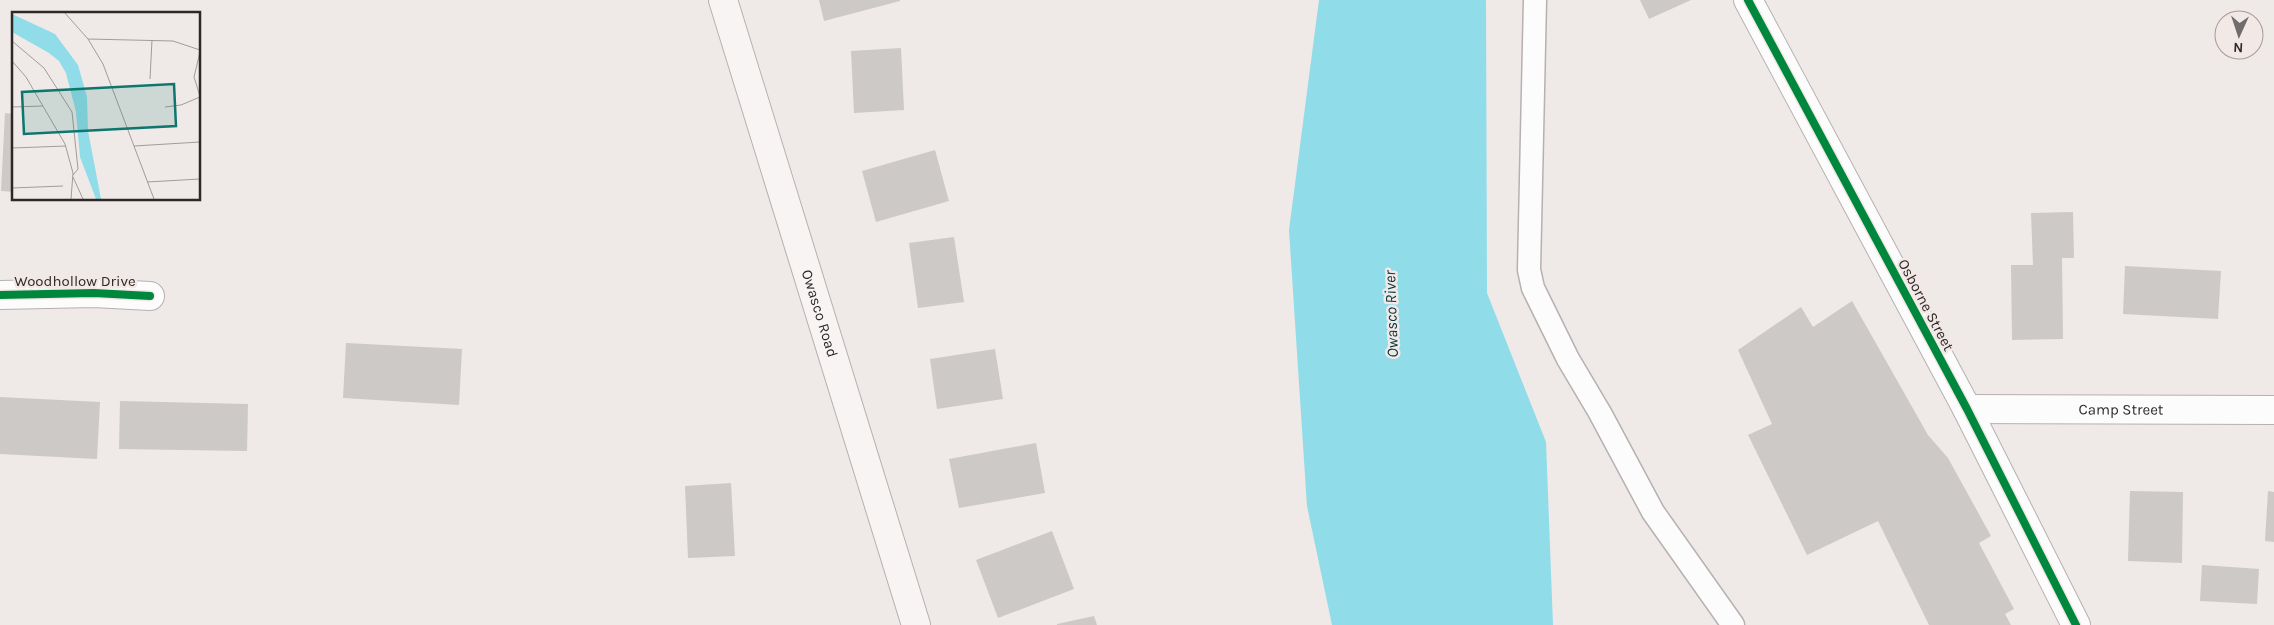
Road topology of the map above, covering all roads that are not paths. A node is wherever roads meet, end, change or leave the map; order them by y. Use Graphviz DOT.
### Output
graph roads {
  1 [pos="723,0"];
  2 [pos="1535,0"];
  3 [pos="1748,0"];
  4 [pos="0,295"];
  5 [pos="150,296"];
  6 [pos="1966,409"];
  7 [pos="2274,410"];
  8 [pos="916,625"];
  9 [pos="1733,625"];
  10 [pos="2076,625"];
  1 -- 8 [label="main road, Owasco Road"];
  2 -- 9 [label="lane"];
  3 -- 6 [label="street, Osborne Street"];
  4 -- 5 [label="street, Woodhollow Drive"];
  6 -- 7 [label="street, Camp Street"];
  6 -- 10 [label="street, Osborne Street"];
}
